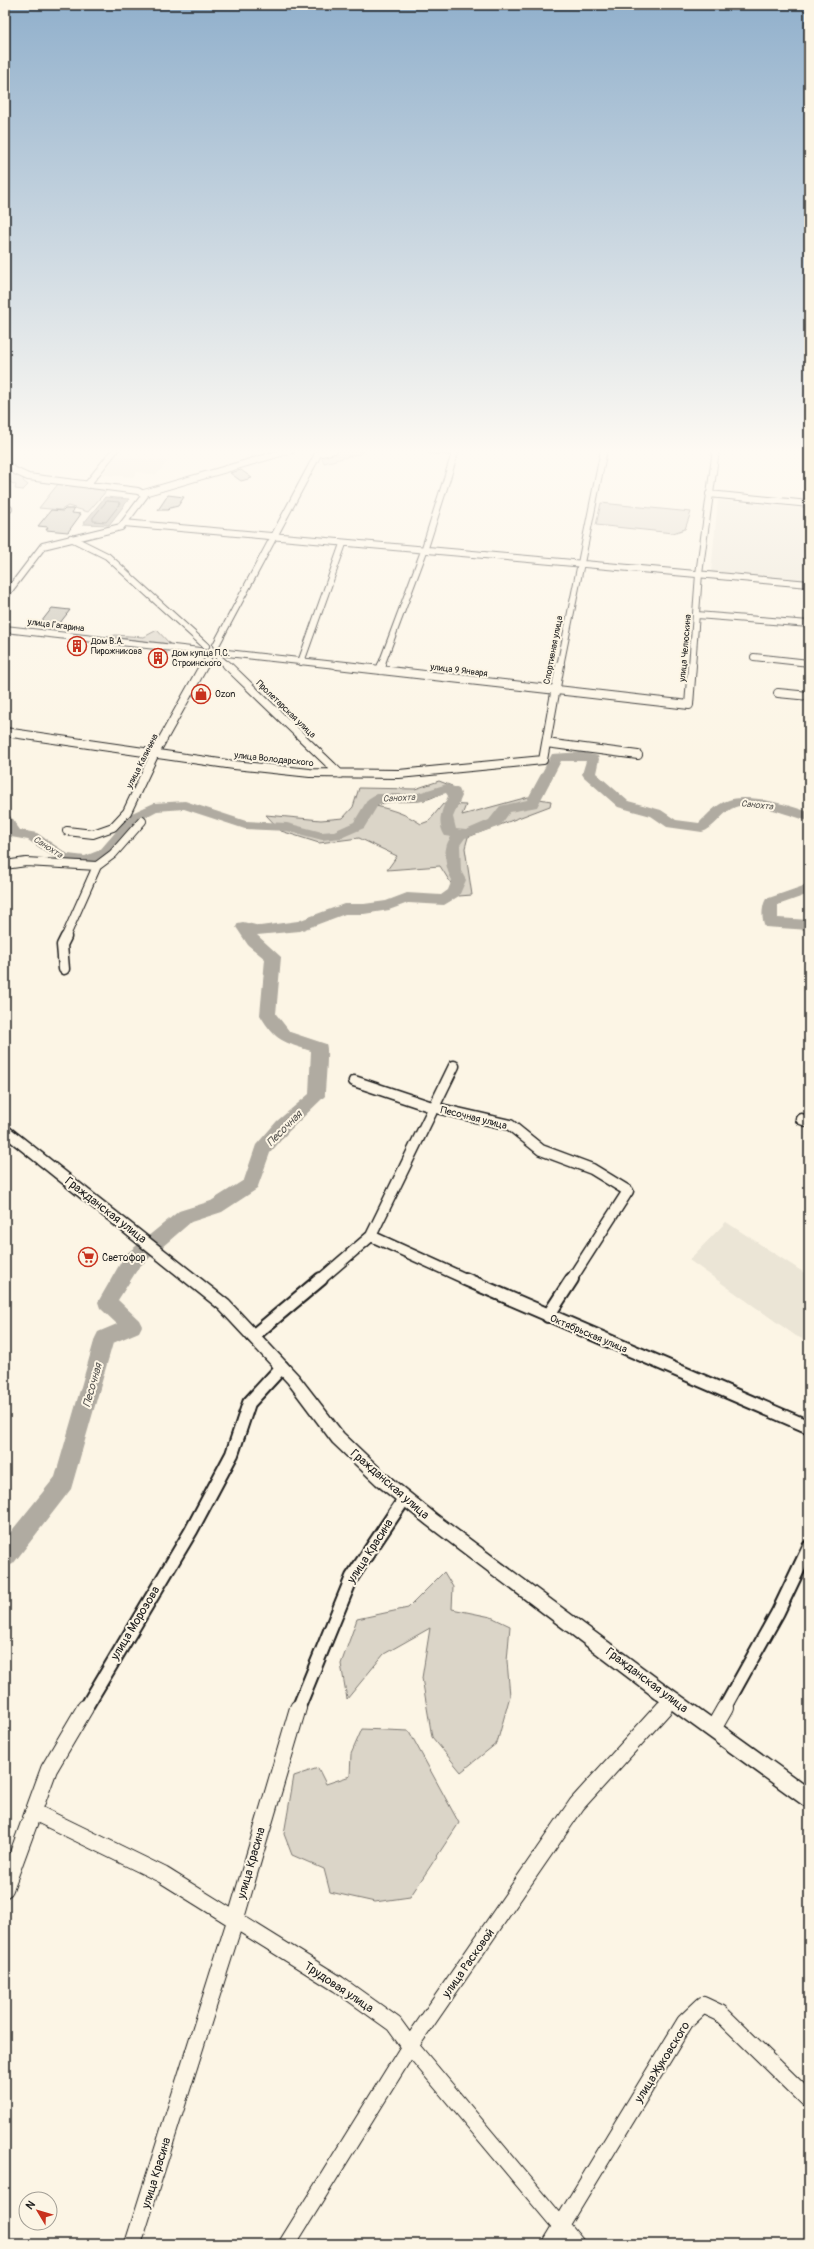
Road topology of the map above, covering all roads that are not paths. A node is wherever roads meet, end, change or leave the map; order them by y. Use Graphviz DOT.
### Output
graph roads {
  1 [pos="36,555"];
  2 [pos="105,555"];
  3 [pos="264,555"];
  4 [pos="339,555"];
  5 [pos="423,555"];
  6 [pos="468,555"];
  7 [pos="582,555"];
  8 [pos="701,555"];
  9 [pos="580,565"];
  10 [pos="699,574"];
  11 [pos="809,584"];
  12 [pos="5,596"];
  13 [pos="697,614"];
  14 [pos="809,624"];
  15 [pos="5,628"];
  16 [pos="216,645"];
  17 [pos="203,649"];
  18 [pos="227,653"];
  19 [pos="754,656"];
  20 [pos="220,658"];
  21 [pos="208,659"];
  22 [pos="301,662"];
  23 [pos="809,662"];
  24 [pos="380,670"];
  25 [pos="555,690"];
  26 [pos="778,693"];
  27 [pos="809,696"];
  28 [pos="689,705"];
  29 [pos="5,732"];
  30 [pos="546,744"];
  31 [pos="155,753"];
  32 [pos="638,755"];
  33 [pos="543,760"];
  34 [pos="340,774"];
  35 [pos="142,821"];
  36 [pos="67,831"];
  37 [pos="5,865"];
  38 [pos="96,866"];
  39 [pos="64,969"];
  40 [pos="454,1066"];
  41 [pos="354,1081"];
  42 [pos="432,1107"];
  43 [pos="5,1130"];
  44 [pos="371,1236"];
  45 [pos="548,1316"];
  46 [pos="253,1336"];
  47 [pos="282,1367"];
  48 [pos="809,1427"];
  49 [pos="404,1498"];
  50 [pos="809,1547"];
  51 [pos="804,1570"];
  52 [pos="672,1699"];
  53 [pos="713,1729"];
  54 [pos="809,1799"];
  55 [pos="34,1812"];
  56 [pos="5,1889"];
  57 [pos="235,1921"];
  58 [pos="410,2046"];
  59 [pos="809,2100"];
  60 [pos="561,2226"];
  61 [pos="133,2244"];
  62 [pos="287,2244"];
  63 [pos="550,2244"];
  64 [pos="576,2244"];
  1 -- 12 [label="street"];
  2 -- 17 [label="street"];
  3 -- 16 [label="street"];
  4 -- 22 [label="street"];
  5 -- 24 [label="street"];
  6 -- 9 [label="street"];
  7 -- 9 [label="street, Спортивная улица"];
  8 -- 10 [label="street, улица Челюскина"];
  9 -- 10 [label="street"];
  9 -- 25 [label="street, Спортивная улица"];
  10 -- 11 [label="street"];
  10 -- 13 [label="street, улица Челюскина"];
  13 -- 14 [label="street"];
  13 -- 28 [label="street, улица Челюскина"];
  15 -- 17 [label="street, улица Гагарина"];
  16 -- 17 [label="street, улица Гагарина"];
  16 -- 18 [label="street"];
  17 -- 21 [label="street"];
  18 -- 20 [label="street"];
  18 -- 22 [label="street, улица 9 Января"];
  19 -- 23 [label="street"];
  20 -- 21 [label="street"];
  20 -- 34 [label="street, Пролетарская улица"];
  21 -- 31 [label="street, улица Калинина"];
  22 -- 24 [label="street, улица 9 Января"];
  24 -- 25 [label="street, улица 9 Января"];
  25 -- 28 [label="street, улица 9 Января"];
  25 -- 30 [label="street, Спортивная улица"];
  26 -- 27 [label="street"];
  29 -- 31 [label="street, улица Володарского"];
  30 -- 32 [label="street"];
  30 -- 33 [label="street, Спортивная улица"];
  31 -- 34 [label="street, улица Володарского"];
  31 -- 36 [label="street, улица Калинина"];
  33 -- 34 [label="street, улица Володарского"];
  35 -- 38 [label="street"];
  37 -- 38 [label="street"];
  38 -- 39 [label="street"];
  40 -- 42 [label="street"];
  41 -- 42 [label="street, Песочная улица"];
  42 -- 44 [label="street"];
  42 -- 45 [label="street, Песочная улица"];
  43 -- 46 [label="street, Гражданская улица"];
  44 -- 45 [label="street, Октябрьская улица"];
  44 -- 46 [label="street"];
  45 -- 48 [label="street, Октябрьская улица"];
  46 -- 47 [label="street, Гражданская улица"];
  47 -- 49 [label="street, Гражданская улица"];
  47 -- 55 [label="street, улица Морозова"];
  49 -- 52 [label="street, Гражданская улица"];
  49 -- 57 [label="street, улица Красина"];
  50 -- 51 [label="street"];
  51 -- 53 [label="street"];
  52 -- 53 [label="street, Гражданская улица"];
  52 -- 58 [label="street, улица Расковой"];
  53 -- 54 [label="street, Гражданская улица"];
  55 -- 56 [label="street, улица Морозова"];
  55 -- 57 [label="street, Трудовая улица"];
  57 -- 58 [label="street, Трудовая улица"];
  57 -- 61 [label="street, улица Красина"];
  58 -- 60 [label="street, Трудовая улица"];
  58 -- 62 [label="street, улица Расковой"];
  59 -- 60 [label="street, улица Жуковского"];
  60 -- 63 [label="street, улица Жуковского"];
  60 -- 64 [label="street, Трудовая улица"];
}
